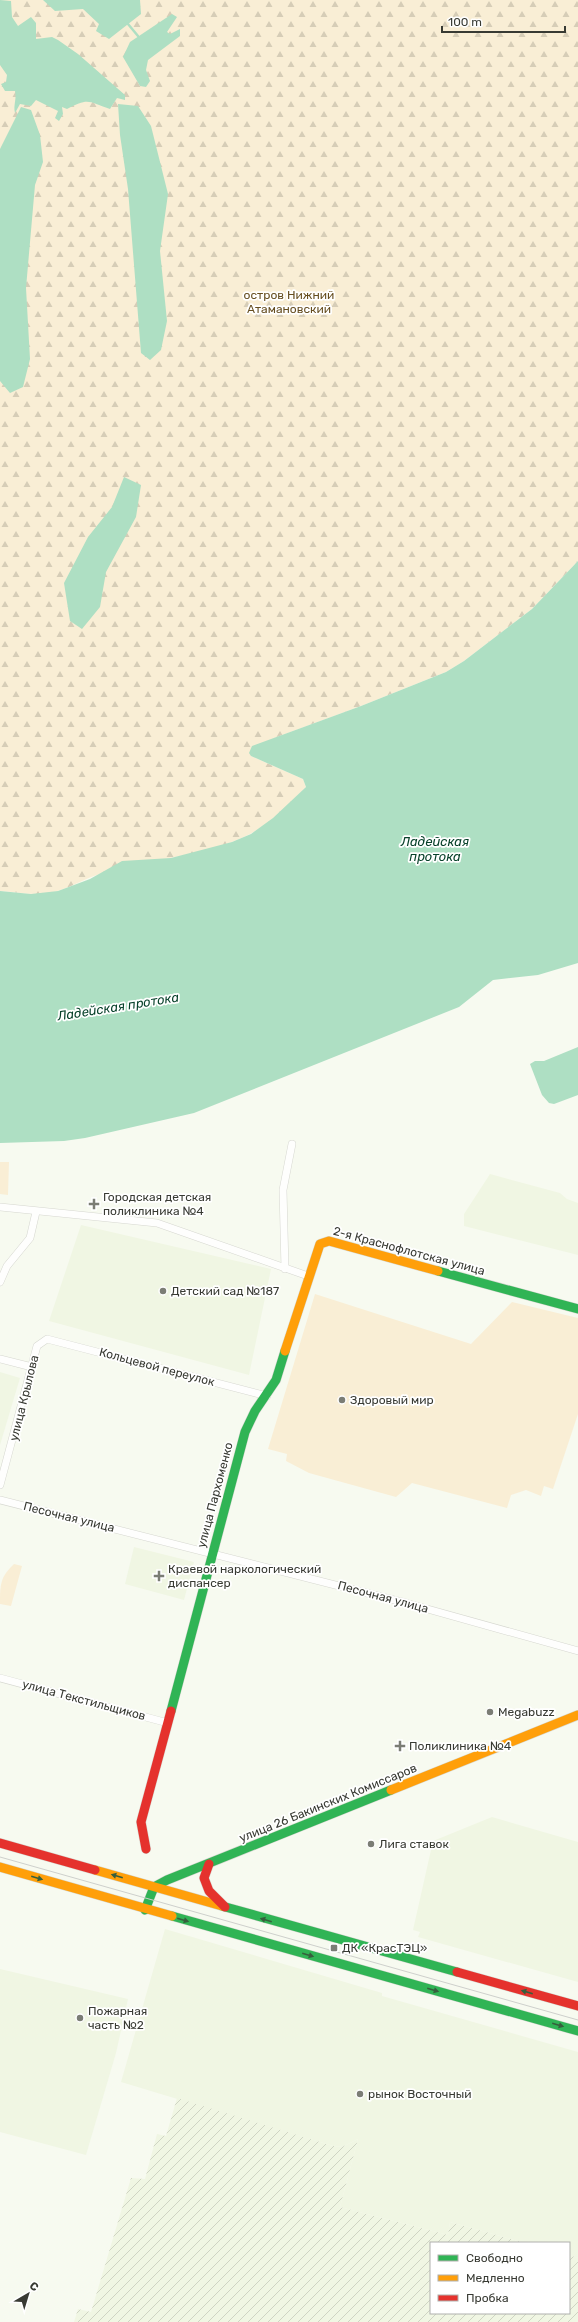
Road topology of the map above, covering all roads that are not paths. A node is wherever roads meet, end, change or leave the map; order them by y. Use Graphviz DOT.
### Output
graph roads {
  1 [pos="292,1144"];
  2 [pos="0,1207"];
  3 [pos="36,1212"];
  4 [pos="285,1268"];
  5 [pos="308,1276"];
  6 [pos="0,1282"];
  7 [pos="578,1309"];
  8 [pos="47,1339"];
  9 [pos="0,1359"];
  10 [pos="32,1367"];
  11 [pos="267,1396"];
  12 [pos="0,1485"];
  13 [pos="0,1500"];
  14 [pos="212,1552"];
  15 [pos="578,1651"];
  16 [pos="0,1678"];
  17 [pos="578,1715"];
  18 [pos="168,1722"];
  19 [pos="0,1843"];
  20 [pos="146,1849"];
  21 [pos="209,1864"];
  22 [pos="0,1867"];
  23 [pos="154,1887"];
  24 [pos="226,1908"];
  25 [pos="145,1910"];
  26 [pos="578,2006"];
  27 [pos="578,2031"];
  1 -- 4 [label="street"];
  2 -- 3 [label="street"];
  3 -- 4 [label="street"];
  3 -- 6 [label="street"];
  4 -- 5 [label="street"];
  5 -- 7 [label="main road, 2-я Краснофлотская улица"];
  5 -- 11 [label="main road, улица Пархоменко"];
  8 -- 10 [label="street, улица Крылова"];
  8 -- 11 [label="street, Кольцевой переулок"];
  9 -- 10 [label="street"];
  10 -- 12 [label="street, улица Крылова"];
  11 -- 14 [label="main road, улица Пархоменко"];
  13 -- 14 [label="street, Песочная улица"];
  14 -- 15 [label="street, Песочная улица"];
  14 -- 18 [label="main road, улица Пархоменко"];
  16 -- 18 [label="street, улица Текстильщиков"];
  17 -- 21 [label="main road, улица 26 Бакинских Комиссаров"];
  18 -- 20 [label="main road, улица Пархоменко"];
  23 -- 19 [label="main road, one-way"];
  21 -- 23 [label="main road, улица 26 Бакинских Комиссаров"];
  21 -- 24 [label="main road"];
  22 -- 25 [label="main road, one-way"];
  23 -- 24 [label="main road"];
  23 -- 25 [label="main road"];
  26 -- 24 [label="main road, one-way"];
  25 -- 27 [label="main road, one-way"];
}
